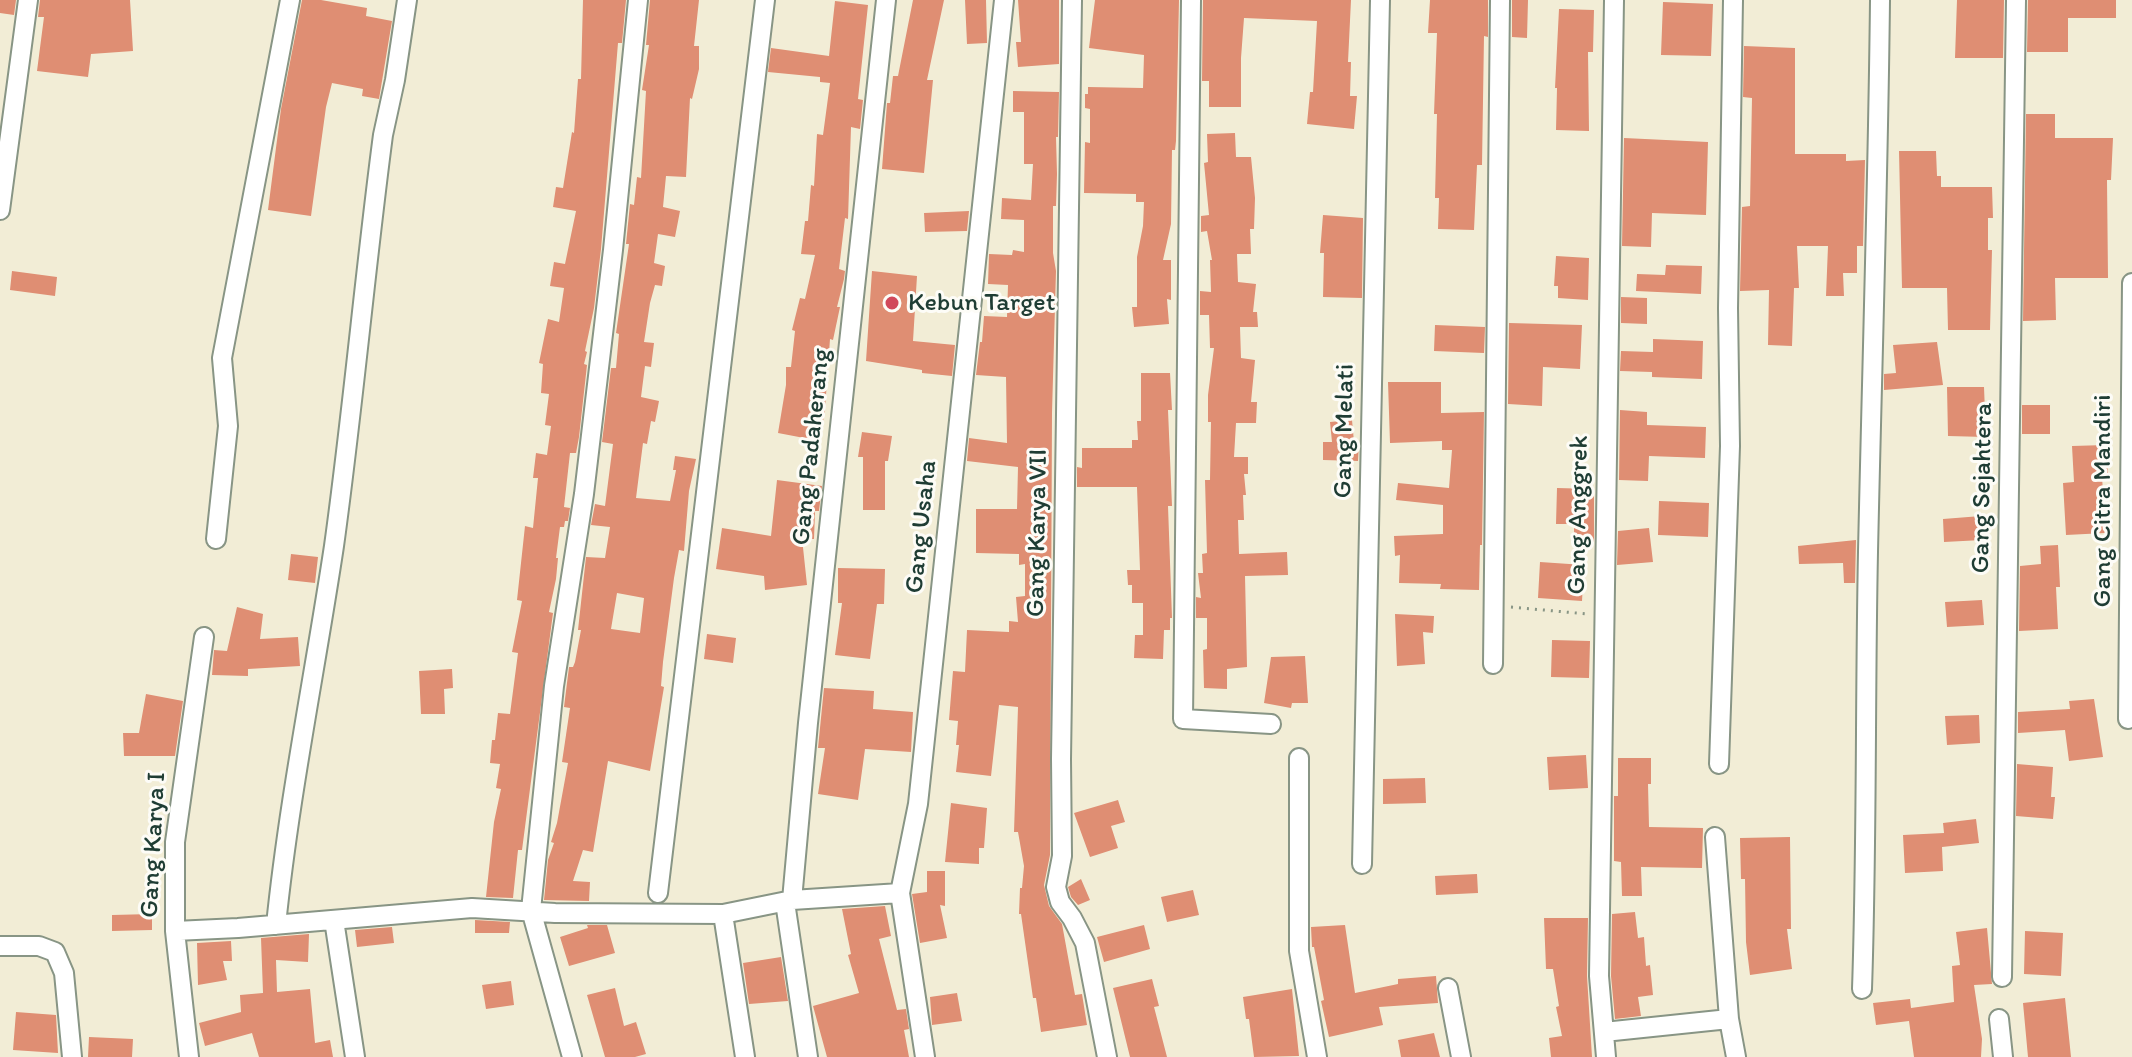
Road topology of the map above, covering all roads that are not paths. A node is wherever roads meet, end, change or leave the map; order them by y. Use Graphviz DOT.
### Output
graph roads {
  1 [pos="28,0"];
  2 [pos="290,0"];
  3 [pos="407,0"];
  4 [pos="638,0"];
  5 [pos="765,0"];
  6 [pos="886,0"];
  7 [pos="1004,0"];
  8 [pos="1072,0"];
  9 [pos="1191,0"];
  10 [pos="1380,0"];
  11 [pos="1500,0"];
  12 [pos="1614,0"];
  13 [pos="1733,0"];
  14 [pos="1880,0"];
  15 [pos="2016,0"];
  16 [pos="0,210"];
  17 [pos="2132,283"];
  18 [pos="216,539"];
  19 [pos="204,637"];
  20 [pos="1493,664"];
  21 [pos="2128,719"];
  22 [pos="1271,724"];
  23 [pos="1299,758"];
  24 [pos="1719,764"];
  25 [pos="1715,837"];
  26 [pos="1362,864"];
  27 [pos="658,893"];
  28 [pos="900,893"];
  29 [pos="789,901"];
  30 [pos="531,910"];
  31 [pos="723,914"];
  32 [pos="334,920"];
  33 [pos="276,925"];
  34 [pos="175,931"];
  35 [pos="0,946"];
  36 [pos="2002,977"];
  37 [pos="1448,988"];
  38 [pos="1862,989"];
  39 [pos="1729,1019"];
  40 [pos="1999,1019"];
  41 [pos="1604,1032"];
  42 [pos="72,1057"];
  43 [pos="189,1057"];
  44 [pos="355,1057"];
  45 [pos="572,1057"];
  46 [pos="745,1057"];
  47 [pos="808,1057"];
  48 [pos="925,1057"];
  49 [pos="1107,1057"];
  50 [pos="1317,1057"];
  51 [pos="1461,1057"];
  52 [pos="1606,1057"];
  53 [pos="1736,1057"];
  54 [pos="2003,1057"];
  1 -- 16 [label="street"];
  2 -- 18 [label="street"];
  3 -- 33 [label="street"];
  4 -- 30 [label="street"];
  5 -- 27 [label="street"];
  6 -- 29 [label="street, Gang Padaherang"];
  7 -- 28 [label="street, Gang Usaha"];
  8 -- 49 [label="street, Gang Karya VII"];
  9 -- 22 [label="street"];
  10 -- 26 [label="street, Gang Melati"];
  11 -- 20 [label="street"];
  12 -- 41 [label="street, Gang Anggrek"];
  13 -- 24 [label="street"];
  14 -- 38 [label="street"];
  15 -- 36 [label="street, Gang Sejahtera"];
  17 -- 21 [label="street, Gang Citra Mandiri"];
  19 -- 34 [label="street, Gang Karya I"];
  23 -- 50 [label="street"];
  25 -- 39 [label="street"];
  28 -- 29 [label="street"];
  28 -- 48 [label="street, Gang Usaha"];
  29 -- 31 [label="street"];
  29 -- 47 [label="street, Gang Padaherang"];
  30 -- 31 [label="street"];
  30 -- 32 [label="street"];
  30 -- 45 [label="street"];
  31 -- 46 [label="street"];
  32 -- 33 [label="street"];
  32 -- 44 [label="street"];
  33 -- 34 [label="street"];
  34 -- 43 [label="street, Gang Karya I"];
  35 -- 42 [label="street"];
  37 -- 51 [label="street"];
  39 -- 41 [label="street"];
  39 -- 53 [label="street"];
  40 -- 54 [label="street"];
  41 -- 52 [label="street, Gang Anggrek"];
}
